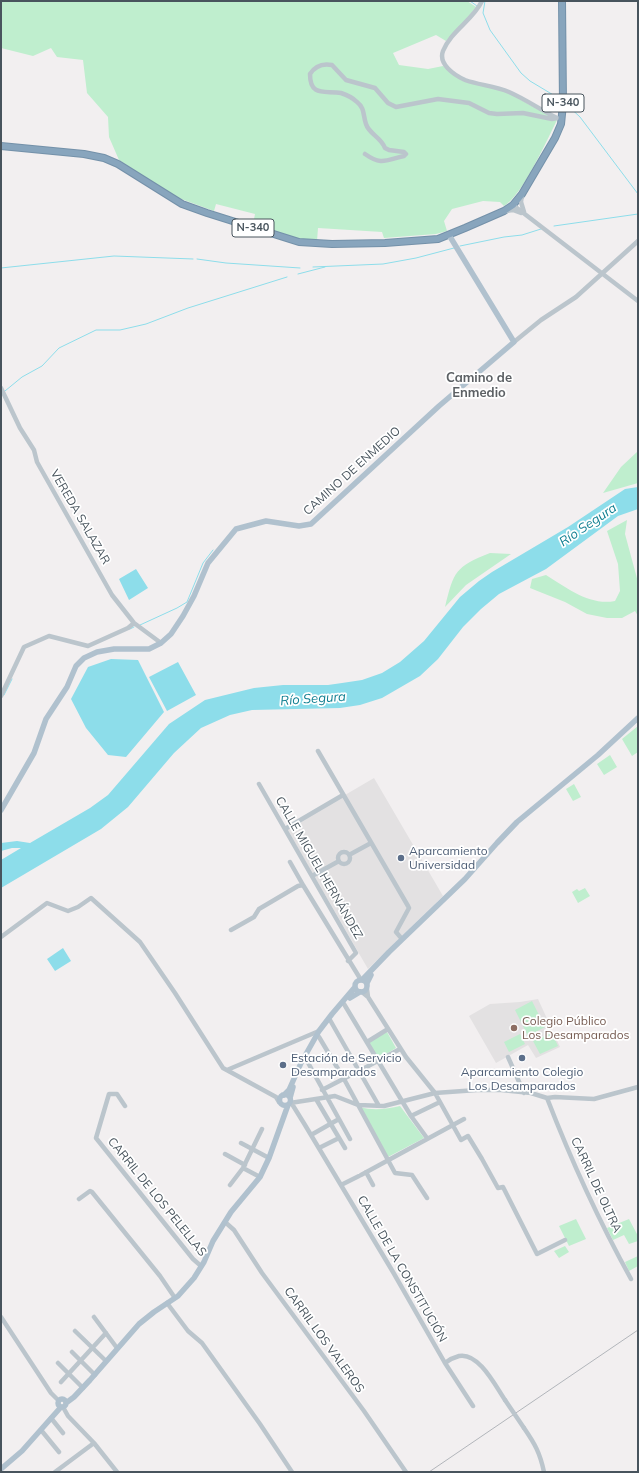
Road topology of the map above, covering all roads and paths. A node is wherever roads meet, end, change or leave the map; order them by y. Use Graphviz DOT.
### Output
graph roads {
  1 [pos="482,1"];
  2 [pos="562,1"];
  3 [pos="559,120"];
  4 [pos="1,146"];
  5 [pos="365,154"];
  6 [pos="522,194"];
  7 [pos="513,205"];
  8 [pos="504,211"];
  9 [pos="525,214"];
  10 [pos="449,235"];
  11 [pos="638,242"];
  12 [pos="602,274"];
  13 [pos="638,301"];
  14 [pos="514,342"];
  15 [pos="1,388"];
  16 [pos="134,623"];
  17 [pos="161,643"];
  18 [pos="1,696"];
  19 [pos="638,718"];
  20 [pos="318,751"];
  21 [pos="260,784"];
  22 [pos="343,795"];
  23 [pos="1,810"];
  24 [pos="285,829"];
  25 [pos="371,843"];
  26 [pos="349,855"];
  27 [pos="339,861"];
  28 [pos="290,862"];
  29 [pos="312,876"];
  30 [pos="303,885"];
  31 [pos="451,893"];
  32 [pos="231,930"];
  33 [pos="1,938"];
  34 [pos="402,939"];
  35 [pos="348,961"];
  36 [pos="361,980"];
  37 [pos="355,987"];
  38 [pos="364,990"];
  39 [pos="344,1004"];
  40 [pos="330,1020"];
  41 [pos="388,1029"];
  42 [pos="310,1034"];
  43 [pos="317,1036"];
  44 [pos="367,1042"];
  45 [pos="400,1049"];
  46 [pos="508,1057"];
  47 [pos="306,1059"];
  48 [pos="378,1060"];
  49 [pos="227,1070"];
  50 [pos="359,1071"];
  51 [pos="349,1076"];
  52 [pos="344,1079"];
  53 [pos="638,1087"];
  54 [pos="322,1090"];
  55 [pos="524,1093"];
  56 [pos="435,1094"];
  57 [pos="326,1098"];
  58 [pos="547,1098"];
  59 [pos="281,1099"];
  60 [pos="316,1099"];
  61 [pos="403,1102"];
  62 [pos="440,1102"];
  63 [pos="292,1103"];
  64 [pos="358,1105"];
  65 [pos="125,1106"];
  66 [pos="379,1106"];
  67 [pos="411,1116"];
  68 [pos="283,1118"];
  69 [pos="339,1119"];
  70 [pos="464,1119"];
  71 [pos="331,1124"];
  72 [pos="452,1125"];
  73 [pos="262,1129"];
  74 [pos="311,1135"];
  75 [pos="338,1138"];
  76 [pos="427,1138"];
  77 [pos="350,1139"];
  78 [pos="240,1143"];
  79 [pos="319,1148"];
  80 [pos="345,1148"];
  81 [pos="252,1149"];
  82 [pos="225,1154"];
  83 [pos="269,1158"];
  84 [pos="387,1161"];
  85 [pos="244,1166"];
  86 [pos="366,1172"];
  87 [pos="260,1177"];
  88 [pos="230,1185"];
  89 [pos="341,1185"];
  90 [pos="373,1185"];
  91 [pos="427,1198"];
  92 [pos="79,1199"];
  93 [pos="225,1222"];
  94 [pos="564,1240"];
  95 [pos="201,1266"];
  96 [pos="631,1279"];
  97 [pos="175,1298"];
  98 [pos="167,1303"];
  99 [pos="94,1316"];
  100 [pos="1,1317"];
  101 [pos="74,1331"];
  102 [pos="106,1333"];
  103 [pos="92,1348"];
  104 [pos="117,1348"];
  105 [pos="72,1352"];
  106 [pos="80,1361"];
  107 [pos="106,1361"];
  108 [pos="445,1363"];
  109 [pos="58,1364"];
  110 [pos="68,1374"];
  111 [pos="95,1375"];
  112 [pos="61,1382"];
  113 [pos="82,1389"];
  114 [pos="62,1404"];
  115 [pos="474,1406"];
  116 [pos="52,1417"];
  117 [pos="41,1430"];
  118 [pos="63,1433"];
  119 [pos="94,1443"];
  120 [pos="59,1452"];
  121 [pos="1,1469"];
  122 [pos="55,1472"];
  123 [pos="117,1472"];
  124 [pos="292,1472"];
  125 [pos="406,1472"];
  126 [pos="544,1472"];
  1 -- 3 [label="street"];
  2 -- 3 [label="highway, N-340"];
  3 -- 5 [label="street"];
  3 -- 6 [label="highway, N-340"];
  4 -- 10 [label="highway, N-340"];
  6 -- 7 [label="highway, N-340"];
  6 -- 9 [label="street"];
  7 -- 8 [label="highway, N-340"];
  7 -- 9 [label="street"];
  8 -- 9 [label="street"];
  8 -- 10 [label="highway, N-340"];
  9 -- 12 [label="street"];
  10 -- 14 [label="main road"];
  11 -- 12 [label="street, CAMINO DE ENMEDIO"];
  12 -- 13 [label="street"];
  12 -- 14 [label="street, CAMINO DE ENMEDIO"];
  14 -- 17 [label="main road, CAMINO DE ENMEDIO"];
  15 -- 16 [label="street, VEREDA SALAZAR"];
  16 -- 17 [label="street, VEREDA SALAZAR"];
  16 -- 18 [label="street"];
  17 -- 23 [label="main road, CAMINO DE ENMEDIO"];
  19 -- 31 [label="main road"];
  20 -- 22 [label="street"];
  21 -- 24 [label="street, CALLE MIGUEL HERNÁNDEZ"];
  22 -- 24 [label="street"];
  22 -- 25 [label="street"];
  24 -- 29 [label="street, CALLE MIGUEL HERNÁNDEZ"];
  25 -- 26 [label="street"];
  25 -- 34 [label="street"];
  26 -- 27 [label="street"];
  26 -- 27 [label="street"];
  27 -- 29 [label="street"];
  28 -- 30 [label="street"];
  29 -- 35 [label="street, CALLE MIGUEL HERNÁNDEZ"];
  30 -- 32 [label="street"];
  30 -- 35 [label="street"];
  31 -- 34 [label="main road"];
  31 -- 38 [label="main road"];
  33 -- 49 [label="street"];
  34 -- 36 [label="main road"];
  35 -- 36 [label="street"];
  36 -- 37 [label="main road"];
  36 -- 38 [label="main road"];
  37 -- 38 [label="main road"];
  37 -- 43 [label="main road"];
  38 -- 39 [label="main road"];
  38 -- 41 [label="street"];
  39 -- 40 [label="main road"];
  39 -- 44 [label="street"];
  40 -- 43 [label="main road"];
  40 -- 50 [label="street"];
  41 -- 44 [label="street"];
  41 -- 45 [label="street"];
  42 -- 43 [label="street"];
  42 -- 43 [label="street"];
  42 -- 49 [label="street"];
  43 -- 47 [label="main road"];
  43 -- 52 [label="street"];
  43 -- 59 [label="main road"];
  44 -- 48 [label="street"];
  45 -- 48 [label="street"];
  45 -- 56 [label="street"];
  46 -- 55 [label="street"];
  47 -- 54 [label="street"];
  47 -- 63 [label="main road"];
  48 -- 50 [label="street"];
  48 -- 61 [label="street"];
  49 -- 59 [label="street"];
  50 -- 66 [label="street"];
  51 -- 52 [label="street"];
  52 -- 54 [label="street"];
  52 -- 64 [label="street"];
  53 -- 58 [label="street"];
  54 -- 57 [label="street"];
  55 -- 56 [label="street"];
  55 -- 58 [label="street"];
  56 -- 61 [label="street"];
  56 -- 62 [label="street"];
  57 -- 60 [label="street"];
  57 -- 64 [label="street"];
  57 -- 69 [label="street"];
  58 -- 96 [label="street, CARRIL DE OLTRA"];
  59 -- 63 [label="main road"];
  59 -- 63 [label="main road"];
  59 -- 68 [label="main road"];
  60 -- 63 [label="street"];
  60 -- 71 [label="street"];
  61 -- 66 [label="street"];
  61 -- 67 [label="street"];
  62 -- 67 [label="street"];
  62 -- 72 [label="street"];
  63 -- 68 [label="main road"];
  63 -- 74 [label="street, CALLE DE LA CONSTITUCIÓN"];
  64 -- 66 [label="street"];
  64 -- 84 [label="street"];
  65 -- 95 [label="street, CARRIL DE LOS PELELLAS"];
  67 -- 76 [label="street"];
  68 -- 83 [label="main road"];
  69 -- 71 [label="street"];
  69 -- 77 [label="street"];
  70 -- 72 [label="street"];
  71 -- 74 [label="street"];
  71 -- 75 [label="street"];
  72 -- 76 [label="street"];
  72 -- 94 [label="street"];
  73 -- 81 [label="street"];
  74 -- 79 [label="street, CALLE DE LA CONSTITUCIÓN"];
  75 -- 79 [label="street"];
  75 -- 80 [label="street"];
  76 -- 84 [label="street"];
  78 -- 81 [label="street"];
  79 -- 89 [label="street, CALLE DE LA CONSTITUCIÓN"];
  81 -- 83 [label="street"];
  81 -- 85 [label="street"];
  82 -- 85 [label="street"];
  83 -- 87 [label="main road"];
  84 -- 86 [label="street"];
  84 -- 91 [label="street"];
  85 -- 87 [label="street"];
  85 -- 88 [label="street"];
  86 -- 89 [label="street"];
  86 -- 90 [label="street"];
  87 -- 93 [label="main road"];
  89 -- 108 [label="street, CALLE DE LA CONSTITUCIÓN"];
  92 -- 97 [label="street"];
  93 -- 95 [label="main road"];
  93 -- 125 [label="street, CARRIL LOS VALEROS"];
  95 -- 97 [label="main road"];
  97 -- 98 [label="main road"];
  98 -- 104 [label="main road"];
  98 -- 124 [label="street"];
  99 -- 102 [label="street"];
  100 -- 114 [label="street"];
  101 -- 103 [label="street"];
  102 -- 103 [label="street"];
  102 -- 104 [label="street"];
  103 -- 106 [label="street"];
  103 -- 107 [label="street"];
  104 -- 107 [label="main road"];
  105 -- 106 [label="street"];
  106 -- 110 [label="street"];
  106 -- 111 [label="street"];
  107 -- 111 [label="main road"];
  108 -- 115 [label="street, CALLE DE LA CONSTITUCIÓN"];
  108 -- 126 [label="street, bridge"];
  109 -- 110 [label="street"];
  110 -- 112 [label="street"];
  110 -- 113 [label="street"];
  111 -- 113 [label="main road"];
  113 -- 114 [label="main road"];
  114 -- 116 [label="main road"];
  114 -- 119 [label="street"];
  116 -- 117 [label="main road"];
  116 -- 118 [label="street"];
  117 -- 120 [label="street"];
  117 -- 121 [label="main road"];
  119 -- 122 [label="street"];
  119 -- 123 [label="street"];
}
